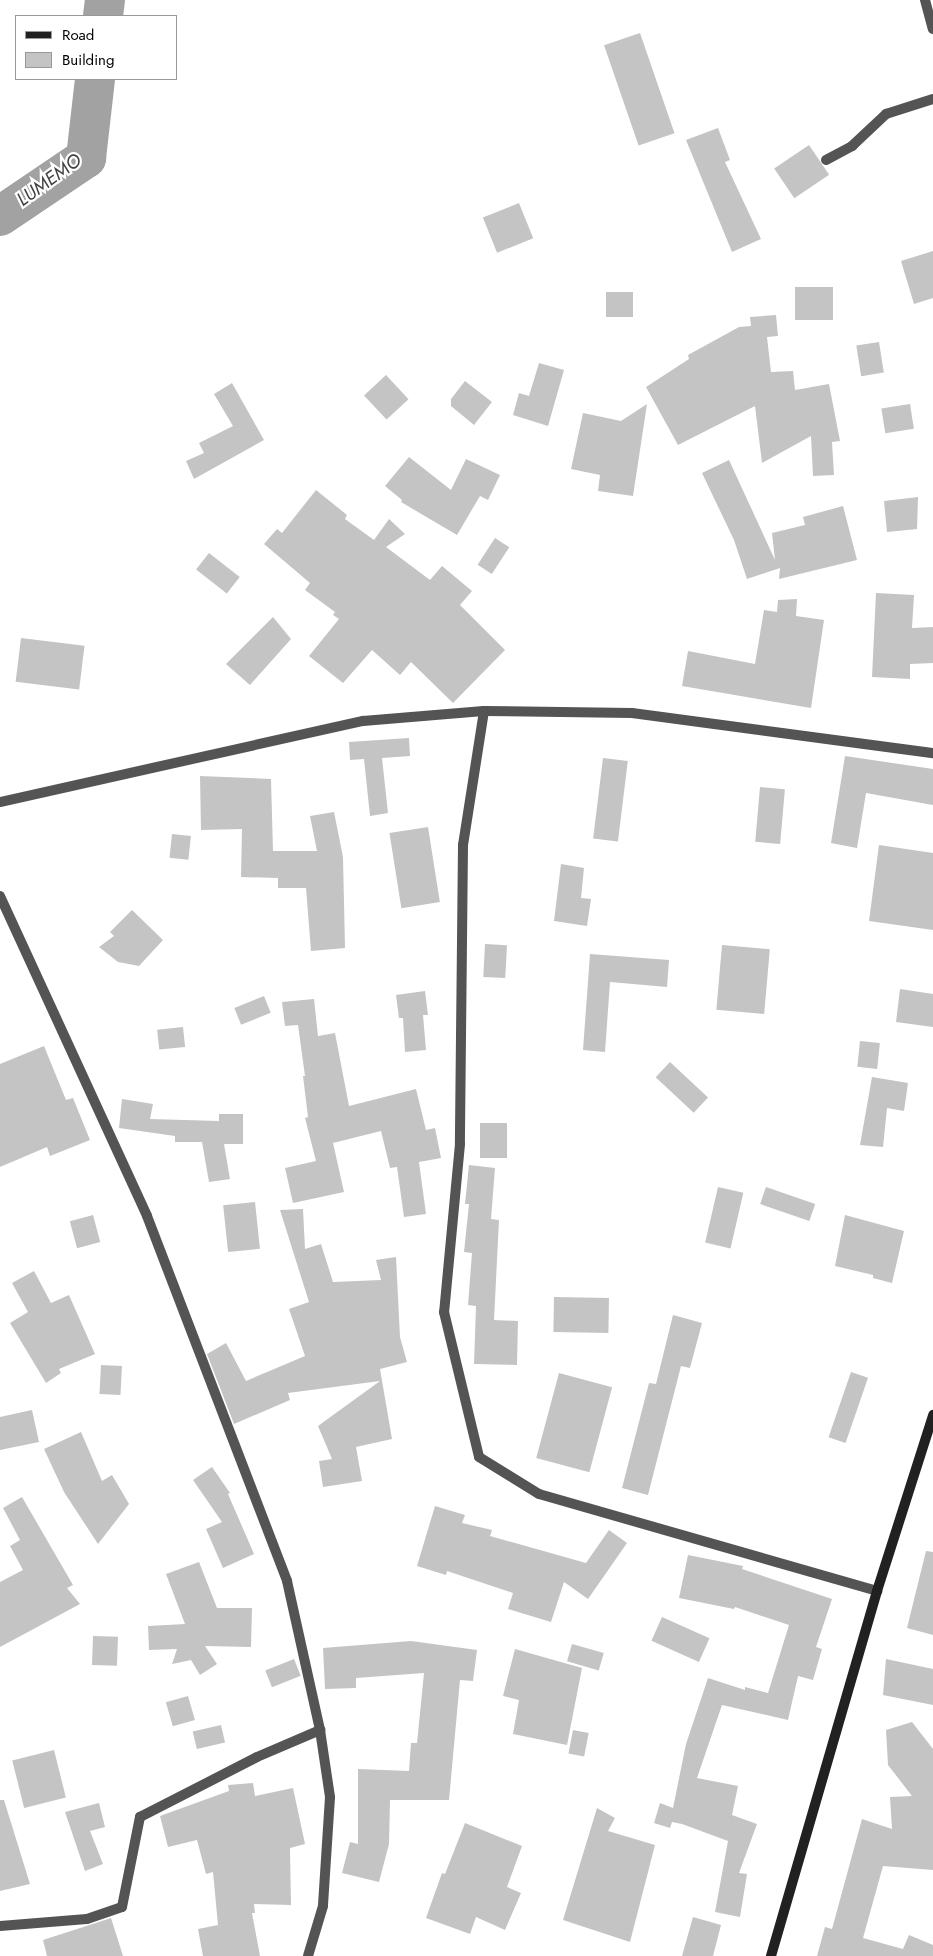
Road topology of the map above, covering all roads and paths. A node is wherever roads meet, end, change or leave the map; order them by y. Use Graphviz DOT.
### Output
graph roads {
  1 [pos="925,0"];
  2 [pos="933,29"];
  3 [pos="933,99"];
  4 [pos="826,160"];
  5 [pos="484,711"];
  6 [pos="933,753"];
  7 [pos="0,802"];
  8 [pos="0,896"];
  9 [pos="933,1415"];
  10 [pos="877,1591"];
  11 [pos="320,1730"];
  12 [pos="0,1926"];
  13 [pos="308,1956"];
  14 [pos="771,1956"];
  1 -- 2 [label="street"];
  3 -- 4 [label="street"];
  5 -- 6 [label="street"];
  5 -- 7 [label="street"];
  5 -- 10 [label="street"];
  8 -- 11 [label="street"];
  9 -- 10 [label="main road"];
  10 -- 14 [label="main road"];
  11 -- 12 [label="street"];
  11 -- 13 [label="street"];
}
